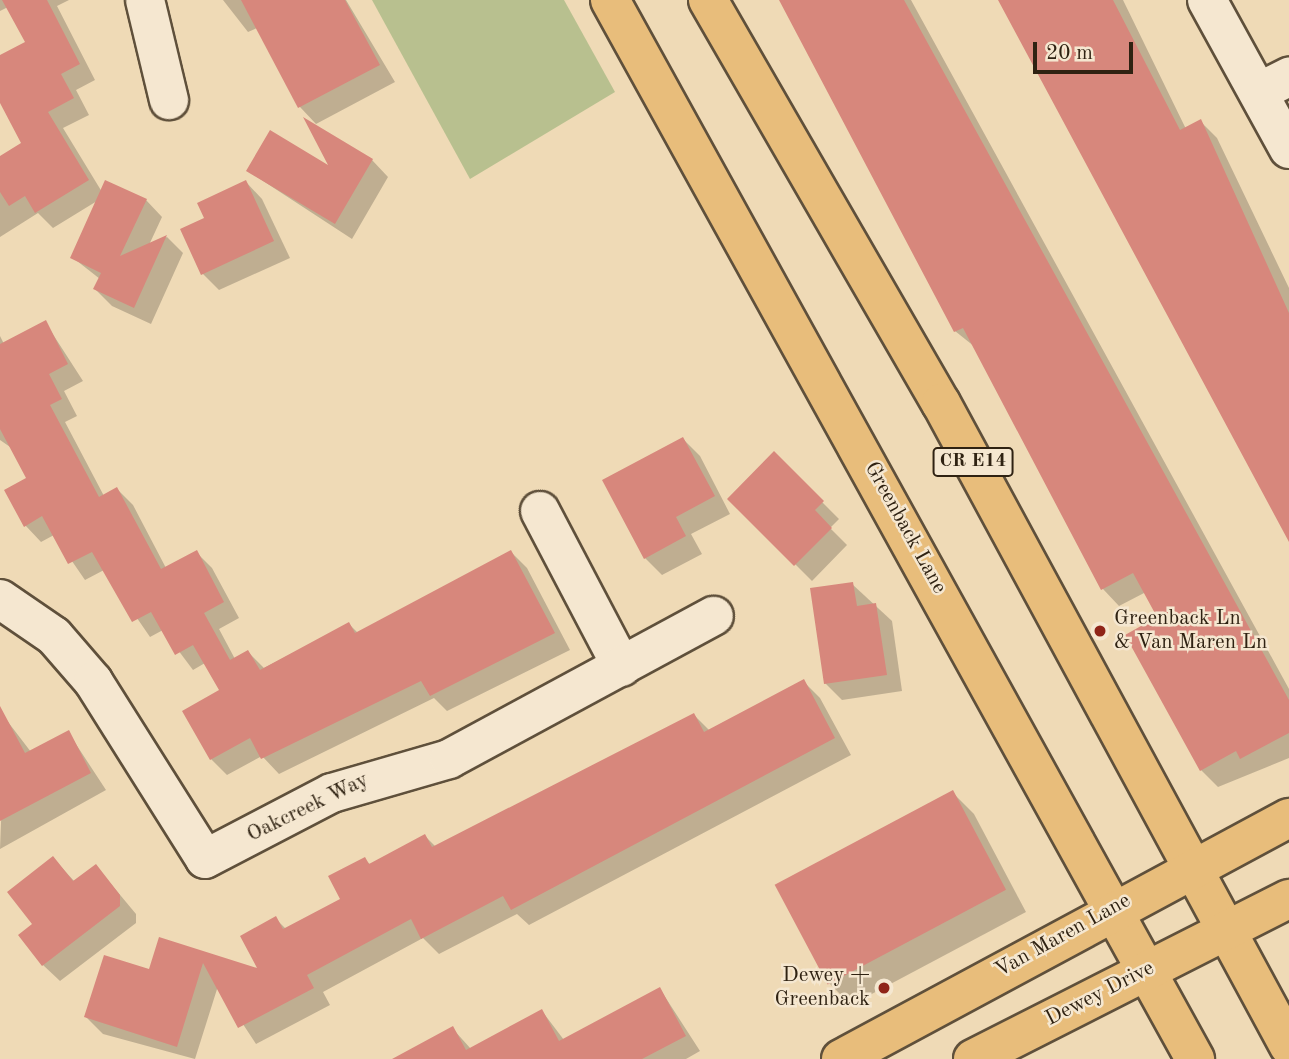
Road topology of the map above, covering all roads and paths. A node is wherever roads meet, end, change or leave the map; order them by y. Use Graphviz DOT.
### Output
graph roads {
  1 [pos="145,0"];
  2 [pos="610,0"];
  3 [pos="708,0"];
  4 [pos="1207,0"];
  5 [pos="1274,85"];
  6 [pos="169,100"];
  7 [pos="1289,149"];
  8 [pos="540,511"];
  9 [pos="0,598"];
  10 [pos="715,617"];
  11 [pos="622,667"];
  12 [pos="1289,818"];
  13 [pos="1195,865"];
  14 [pos="1289,898"];
  15 [pos="1112,908"];
  16 [pos="1227,930"];
  17 [pos="1146,970"];
  18 [pos="1289,1046"];
  19 [pos="841,1059"];
  20 [pos="972,1059"];
  21 [pos="1195,1059"];
  1 -- 6 [label="street"];
  2 -- 15 [label="main road, Greenback Lane"];
  3 -- 13 [label="main road, CR E14"];
  4 -- 5 [label="street"];
  5 -- 7 [label="street"];
  8 -- 11 [label="street"];
  9 -- 11 [label="street, Oakcreek Way"];
  10 -- 11 [label="street, Oakcreek Way"];
  12 -- 13 [label="main road, Van Maren Lane"];
  13 -- 15 [label="main road, Van Maren Lane"];
  13 -- 16 [label="main road, CR E14"];
  14 -- 16 [label="main road"];
  15 -- 17 [label="main road, Greenback Lane"];
  15 -- 19 [label="main road, Van Maren Lane"];
  16 -- 17 [label="main road, Dewey Drive"];
  16 -- 18 [label="main road, CR E14"];
  17 -- 20 [label="main road, Dewey Drive"];
  17 -- 21 [label="main road, Greenback Lane"];
}
